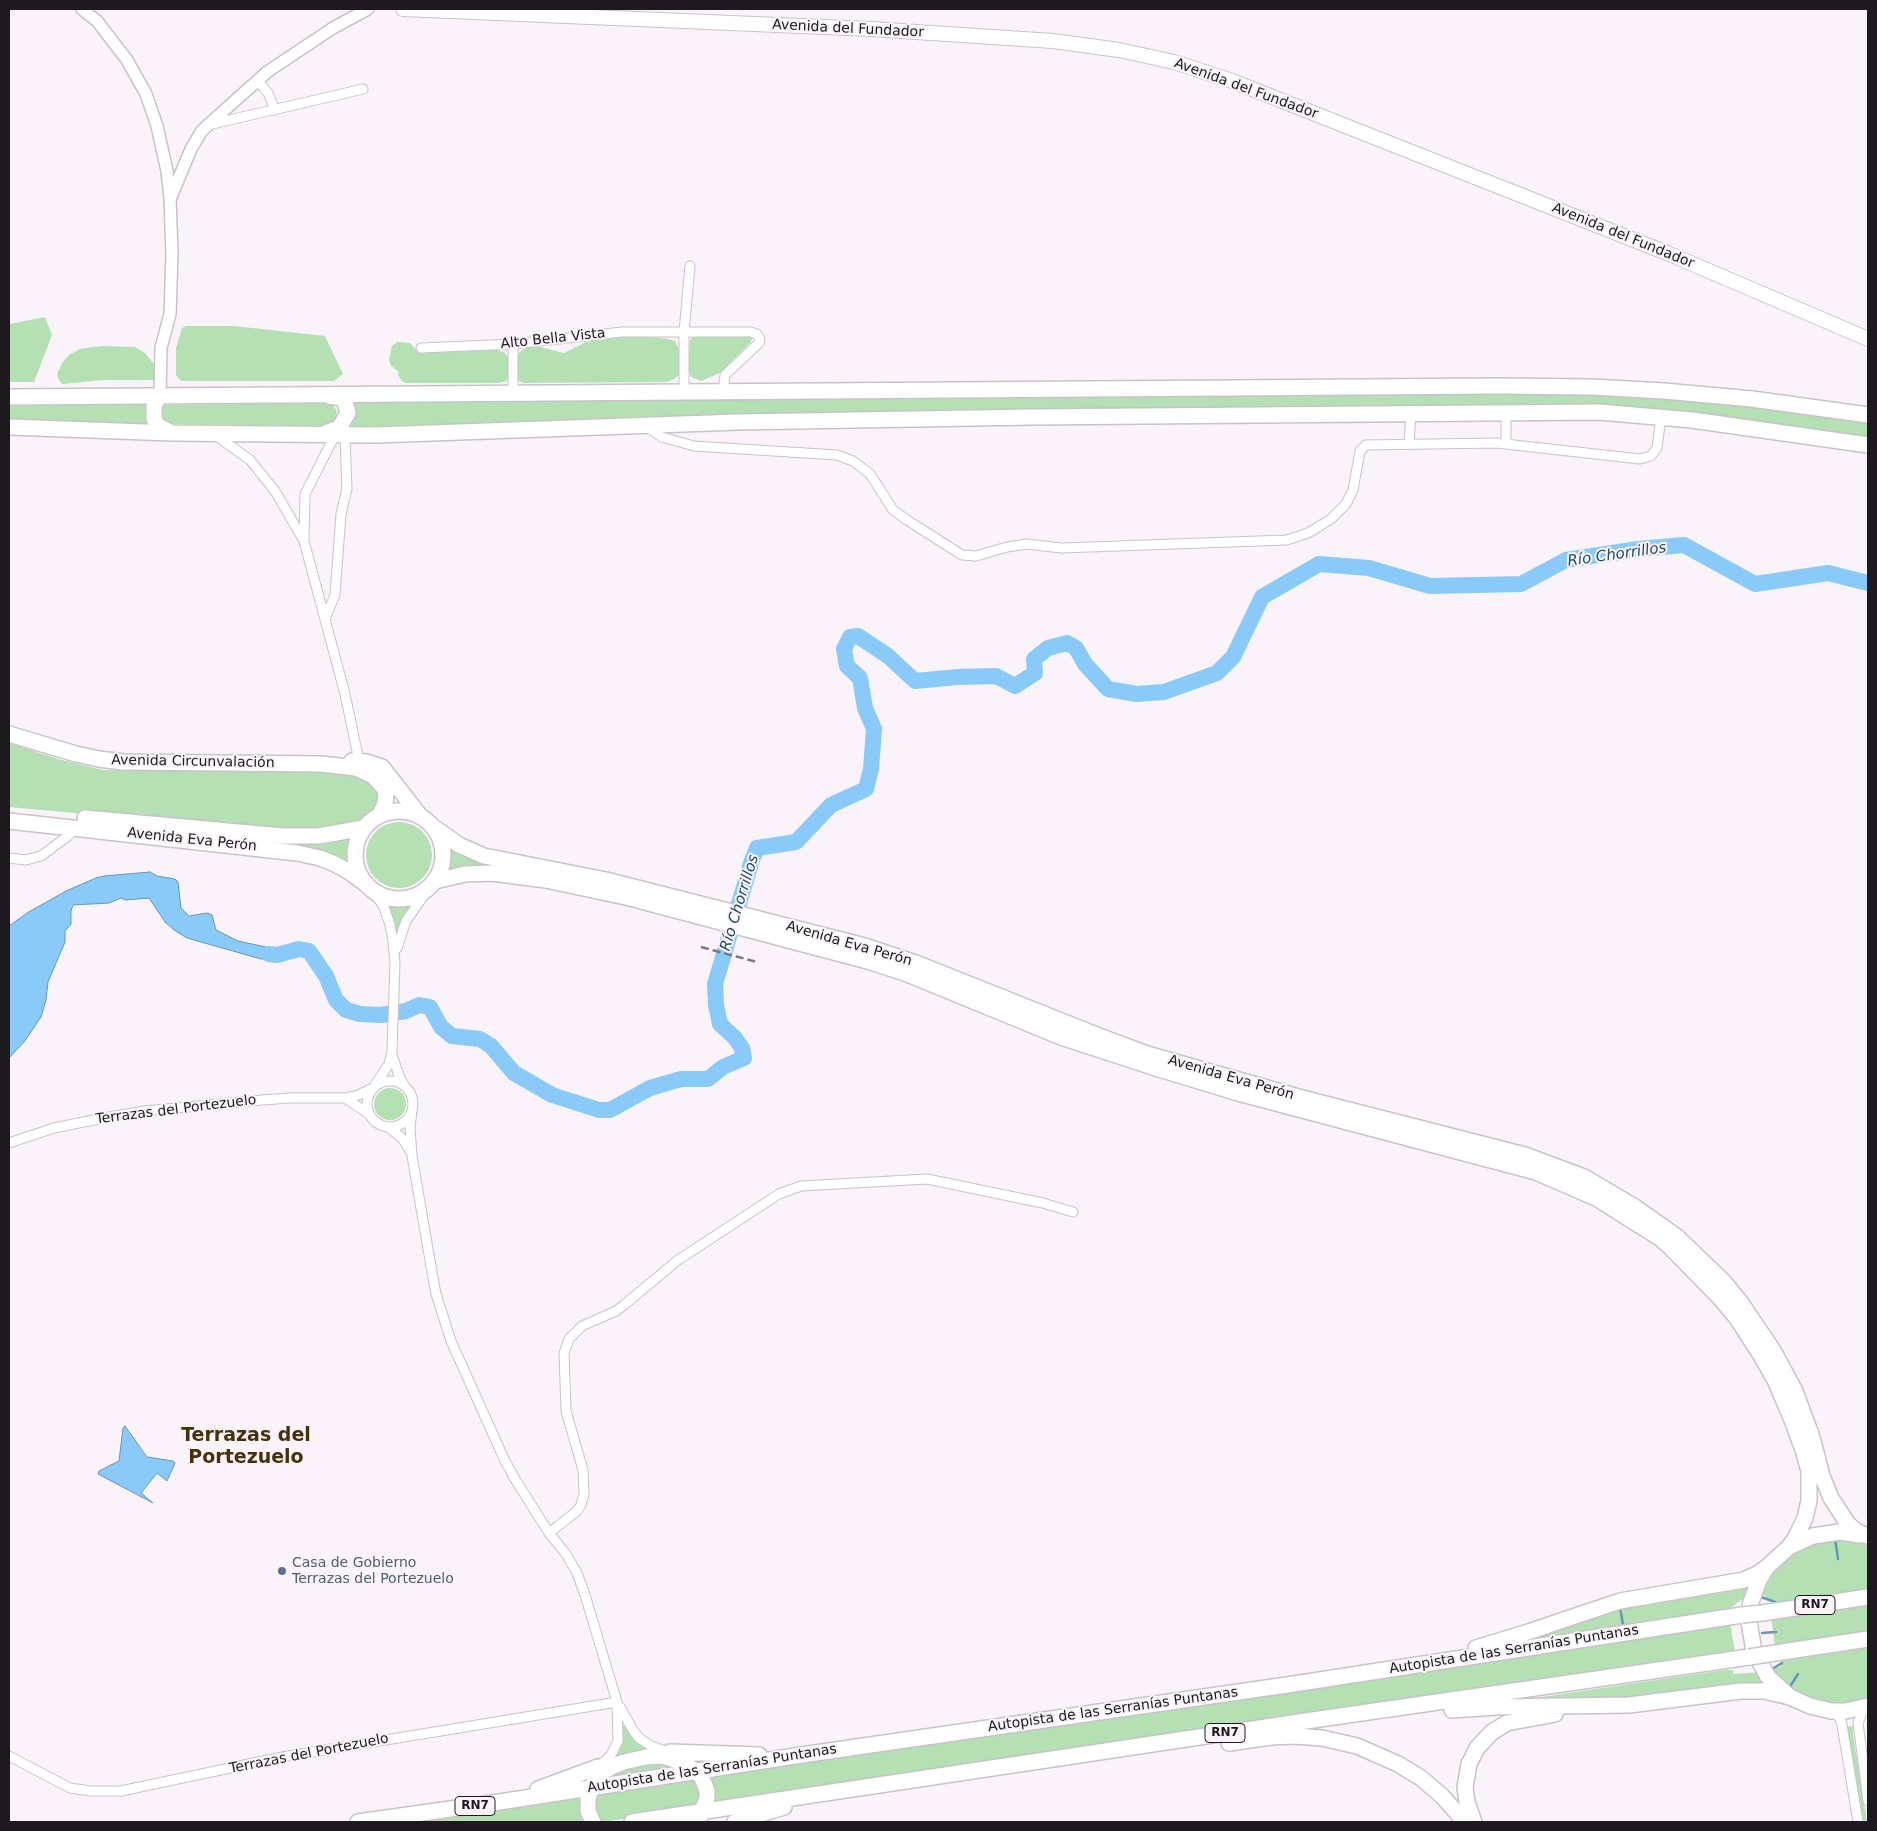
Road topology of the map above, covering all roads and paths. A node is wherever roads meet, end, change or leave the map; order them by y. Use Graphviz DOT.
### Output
graph roads {
  1 [pos="82,9"];
  2 [pos="368,9"];
  3 [pos="403,9"];
  4 [pos="455,10"];
  5 [pos="257,80"];
  6 [pos="363,89"];
  7 [pos="275,110"];
  8 [pos="208,126"];
  9 [pos="170,198"];
  10 [pos="690,266"];
  11 [pos="684,332"];
  12 [pos="1868,339"];
  13 [pos="513,344"];
  14 [pos="421,348"];
  15 [pos="513,393"];
  16 [pos="684,393"];
  17 [pos="724,393"];
  18 [pos="316,394"];
  19 [pos="160,396"];
  20 [pos="12,397"];
  21 [pos="1506,412"];
  22 [pos="1411,413"];
  23 [pos="1868,415"];
  24 [pos="1661,417"];
  25 [pos="645,426"];
  26 [pos="9,428"];
  27 [pos="172,433"];
  28 [pos="213,434"];
  29 [pos="306,435"];
  30 [pos="340,435"];
  31 [pos="1409,444"];
  32 [pos="1506,444"];
  33 [pos="1868,445"];
  34 [pos="304,541"];
  35 [pos="324,619"];
  36 [pos="9,734"];
  37 [pos="359,761"];
  38 [pos="321,764"];
  39 [pos="9,811"];
  40 [pos="379,816"];
  41 [pos="9,821"];
  42 [pos="427,822"];
  43 [pos="75,828"];
  44 [pos="364,828"];
  45 [pos="9,858"];
  46 [pos="432,884"];
  47 [pos="369,887"];
  48 [pos="700,910"];
  49 [pos="770,929"];
  50 [pos="394,964"];
  51 [pos="392,1051"];
  52 [pos="404,1085"];
  53 [pos="374,1086"];
  54 [pos="345,1098"];
  55 [pos="412,1111"];
  56 [pos="369,1114"];
  57 [pos="388,1127"];
  58 [pos="9,1143"];
  59 [pos="412,1156"];
  60 [pos="1073,1212"];
  61 [pos="549,1532"];
  62 [pos="1868,1537"];
  63 [pos="1789,1547"];
  64 [pos="1767,1567"];
  65 [pos="1868,1597"];
  66 [pos="1868,1639"];
  67 [pos="1287,1684"];
  68 [pos="1790,1697"];
  69 [pos="618,1703"];
  70 [pos="1605,1706"];
  71 [pos="1868,1707"];
  72 [pos="1831,1711"];
  73 [pos="1306,1721"];
  74 [pos="668,1754"];
  75 [pos="808,1754"];
  76 [pos="9,1756"];
  77 [pos="1016,1765"];
  78 [pos="600,1770"];
  79 [pos="697,1772"];
  80 [pos="591,1788"];
  81 [pos="828,1794"];
  82 [pos="1868,1801"];
  83 [pos="493,1804"];
  84 [pos="700,1817"];
  85 [pos="358,1822"];
  86 [pos="593,1822"];
  87 [pos="632,1822"];
  88 [pos="735,1822"];
  89 [pos="1465,1822"];
  90 [pos="1474,1822"];
  91 [pos="1858,1822"];
  1 -- 9 [label="street"];
  2 -- 5 [label="street"];
  3 -- 4 [label="main road, Avenida del Fundador"];
  4 -- 12 [label="main road, Avenida del Fundador"];
  5 -- 7 [label="street"];
  5 -- 8 [label="street"];
  6 -- 7 [label="street"];
  7 -- 8 [label="street"];
  8 -- 9 [label="street"];
  9 -- 19 [label="street"];
  10 -- 11 [label="street"];
  11 -- 13 [label="street, Alto Bella Vista"];
  11 -- 16 [label="street"];
  11 -- 17 [label="street, Alto Bella Vista"];
  13 -- 14 [label="street, Alto Bella Vista"];
  13 -- 15 [label="street"];
  15 -- 16 [label="main road"];
  15 -- 18 [label="main road"];
  16 -- 17 [label="main road"];
  17 -- 23 [label="main road"];
  18 -- 19 [label="main road"];
  18 -- 29 [label="main road"];
  19 -- 20 [label="main road"];
  19 -- 27 [label="main road"];
  21 -- 22 [label="main road"];
  21 -- 24 [label="main road"];
  21 -- 32 [label="street"];
  22 -- 25 [label="main road"];
  22 -- 31 [label="street"];
  24 -- 32 [label="street"];
  24 -- 33 [label="main road"];
  25 -- 30 [label="main road"];
  25 -- 31 [label="street"];
  26 -- 27 [label="main road"];
  27 -- 28 [label="main road"];
  28 -- 29 [label="main road"];
  28 -- 34 [label="street"];
  29 -- 30 [label="main road"];
  30 -- 34 [label="street"];
  30 -- 35 [label="street"];
  31 -- 32 [label="street"];
  34 -- 35 [label="street"];
  35 -- 37 [label="street"];
  36 -- 38 [label="main road, Avenida Circunvalación"];
  37 -- 38 [label="main road, Avenida Circunvalación"];
  37 -- 42 [label="main road, Avenida Circunvalación"];
  38 -- 40 [label="main road, Avenida Circunvalación"];
  39 -- 44 [label="main road, Avenida Eva Perón"];
  40 -- 42 [label="main road"];
  40 -- 44 [label="main road"];
  41 -- 43 [label="main road, Avenida Eva Perón"];
  42 -- 46 [label="main road"];
  42 -- 48 [label="main road, Avenida Eva Perón"];
  43 -- 45 [label="street"];
  43 -- 47 [label="main road, Avenida Eva Perón"];
  44 -- 47 [label="main road"];
  46 -- 47 [label="main road"];
  46 -- 48 [label="main road, Avenida Eva Perón"];
  46 -- 50 [label="street"];
  47 -- 50 [label="street"];
  48 -- 49 [label="main road, Avenida Eva Perón"];
  49 -- 62 [label="main road, Avenida Eva Perón"];
  49 -- 63 [label="main road, Avenida Eva Perón"];
  50 -- 51 [label="street"];
  51 -- 52 [label="street"];
  51 -- 53 [label="street"];
  52 -- 53 [label="street, Terrazas del Portezuelo"];
  52 -- 55 [label="street"];
  53 -- 54 [label="street, Terrazas del Portezuelo"];
  53 -- 56 [label="street"];
  54 -- 56 [label="street"];
  54 -- 58 [label="street, Terrazas del Portezuelo"];
  55 -- 57 [label="street"];
  55 -- 59 [label="street"];
  56 -- 57 [label="street"];
  57 -- 59 [label="street"];
  59 -- 61 [label="street"];
  60 -- 61 [label="street"];
  61 -- 69 [label="street"];
  62 -- 63 [label="main road"];
  63 -- 64 [label="main road"];
  64 -- 67 [label="main road"];
  64 -- 68 [label="main road"];
  65 -- 67 [label="main road, Autopista de las Serranías Puntanas / RN7, bridge"];
  66 -- 73 [label="main road, RN7, bridge"];
  67 -- 75 [label="main road, Autopista de las Serranías Puntanas / RN7"];
  68 -- 70 [label="main road"];
  68 -- 72 [label="main road"];
  69 -- 74 [label="street"];
  69 -- 76 [label="street, Terrazas del Portezuelo"];
  69 -- 78 [label="street"];
  70 -- 73 [label="main road"];
  70 -- 90 [label="main road"];
  71 -- 72 [label="main road"];
  71 -- 82 [label="street"];
  72 -- 91 [label="street"];
  73 -- 77 [label="main road, RN7"];
  74 -- 75 [label="main road"];
  74 -- 78 [label="main road"];
  74 -- 79 [label="main road"];
  75 -- 79 [label="main road, Autopista de las Serranías Puntanas / RN7"];
  77 -- 81 [label="main road, RN7"];
  77 -- 89 [label="main road"];
  78 -- 80 [label="main road"];
  78 -- 83 [label="main road"];
  79 -- 80 [label="main road, Autopista de las Serranías Puntanas / RN7"];
  79 -- 84 [label="main road"];
  80 -- 83 [label="main road, Autopista de las Serranías Puntanas / RN7"];
  80 -- 86 [label="main road"];
  81 -- 84 [label="main road, RN7"];
  81 -- 88 [label="main road"];
  83 -- 85 [label="main road, Autopista de las Serranías Puntanas / RN7"];
  84 -- 87 [label="main road, RN7"];
}
